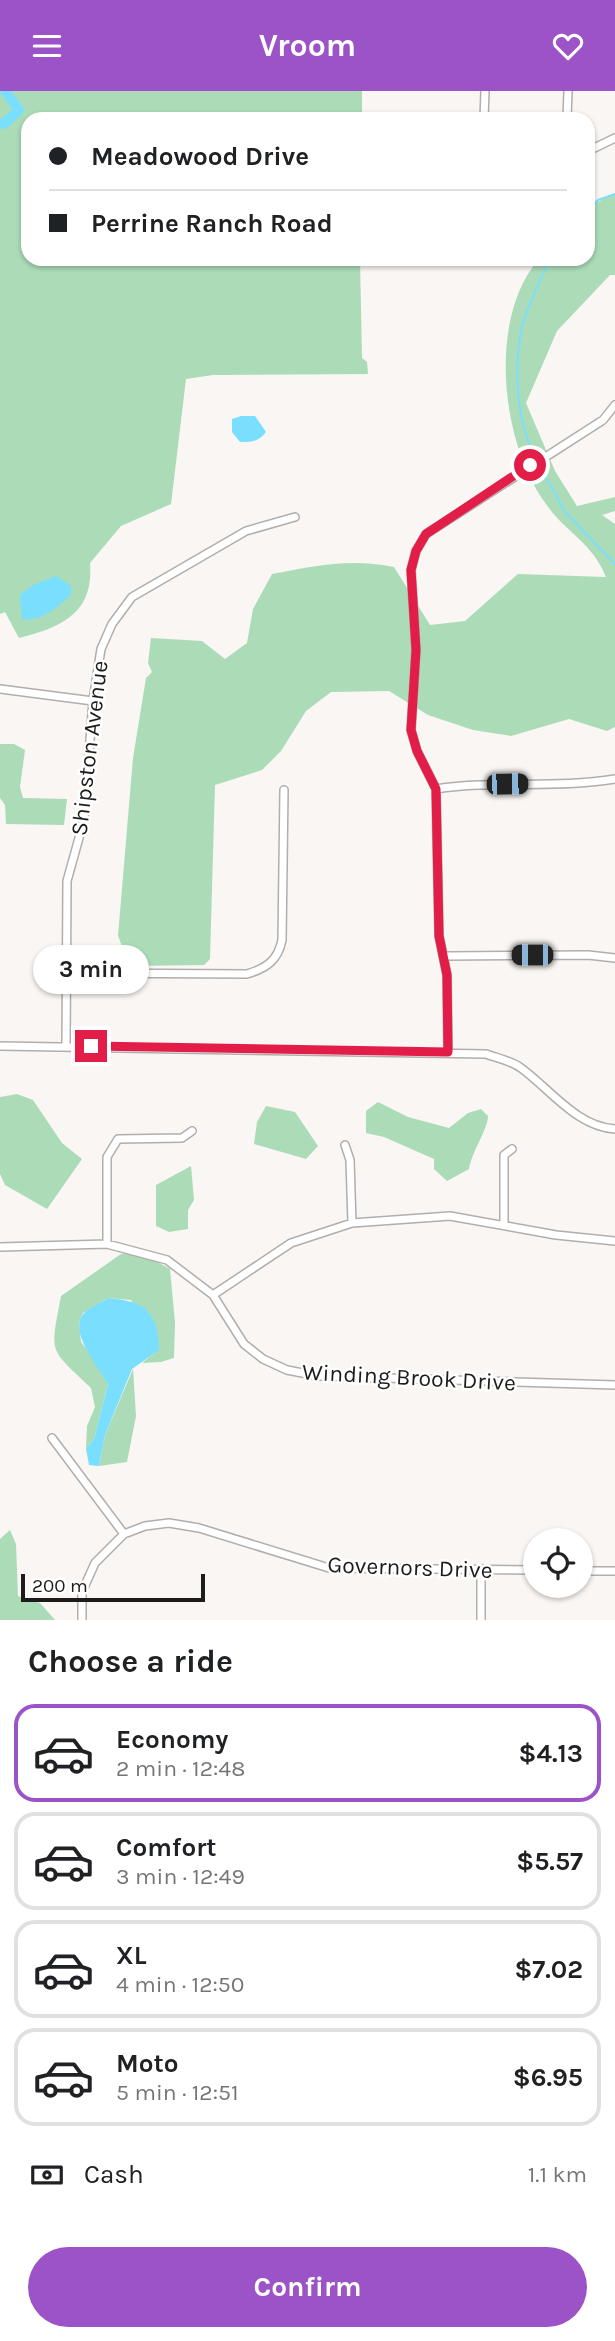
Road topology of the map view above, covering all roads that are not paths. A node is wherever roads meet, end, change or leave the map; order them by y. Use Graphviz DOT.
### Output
graph roads {
  1 [pos="485,91"];
  2 [pos="568,91"];
  3 [pos="484,112"];
  4 [pos="567,112"];
  5 [pos="615,138"];
  6 [pos="595,148"];
  7 [pos="615,405"];
  8 [pos="295,517"];
  9 [pos="0,689"];
  10 [pos="93,701"];
  11 [pos="615,779"];
  12 [pos="436,789"];
  13 [pos="284,790"];
  14 [pos="446,956"];
  15 [pos="615,958"];
  16 [pos="68,973"];
  17 [pos="0,1046"];
  18 [pos="66,1046"];
  19 [pos="448,1052"];
  20 [pos="615,1129"];
  21 [pos="192,1131"];
  22 [pos="345,1145"];
  23 [pos="512,1149"];
  24 [pos="352,1223"];
  25 [pos="504,1225"];
  26 [pos="615,1241"];
  27 [pos="107,1244"];
  28 [pos="0,1247"];
  29 [pos="213,1296"];
  30 [pos="615,1385"];
  31 [pos="52,1438"];
  32 [pos="124,1534"];
  33 [pos="481,1569"];
  34 [pos="523,1570"];
  35 [pos="593,1571"];
  36 [pos="615,1571"];
  37 [pos="82,1620"];
  38 [pos="481,1620"];
  1 -- 3 [label="street"];
  2 -- 4 [label="street"];
  5 -- 6 [label="street"];
  7 -- 12 [label="street"];
  8 -- 10 [label="street, Shipston Avenue"];
  9 -- 10 [label="street"];
  10 -- 16 [label="street, Shipston Avenue"];
  11 -- 12 [label="street"];
  12 -- 14 [label="street"];
  13 -- 16 [label="street"];
  14 -- 15 [label="street"];
  14 -- 19 [label="street"];
  16 -- 18 [label="street, Shipston Avenue"];
  17 -- 18 [label="street"];
  18 -- 19 [label="street"];
  19 -- 20 [label="street"];
  21 -- 27 [label="street"];
  22 -- 24 [label="street"];
  23 -- 25 [label="street"];
  24 -- 25 [label="street"];
  24 -- 29 [label="street"];
  25 -- 26 [label="street"];
  27 -- 28 [label="street, Winding Brook Drive"];
  27 -- 29 [label="street, Winding Brook Drive"];
  29 -- 30 [label="street, Winding Brook Drive"];
  31 -- 32 [label="street"];
  32 -- 33 [label="street, Governors Drive"];
  32 -- 37 [label="street"];
  33 -- 34 [label="street, Governors Drive"];
  33 -- 38 [label="street"];
  35 -- 36 [label="street"];
}
